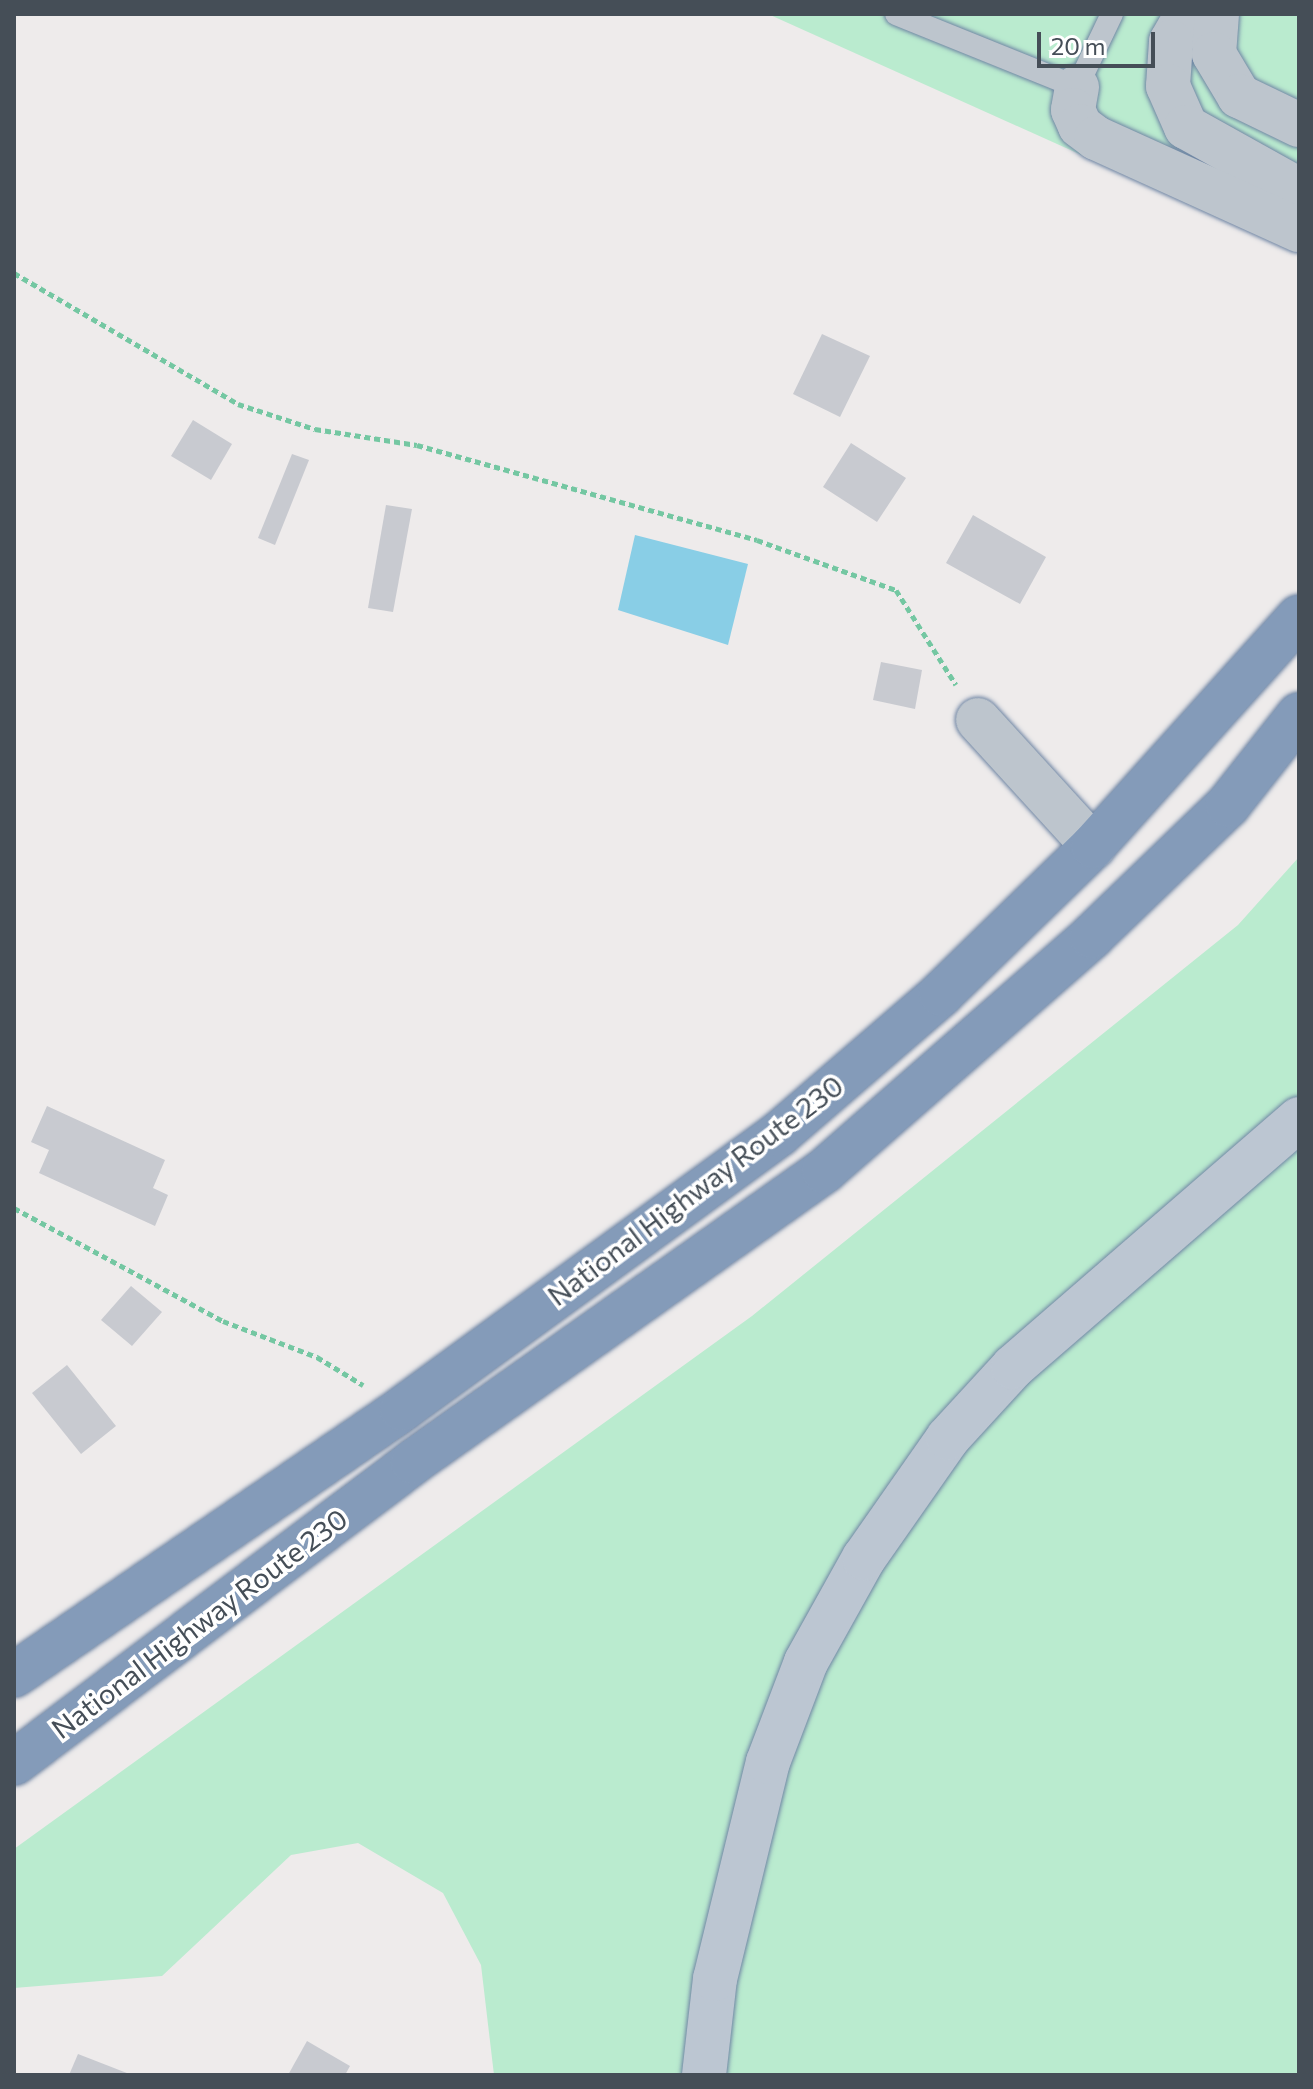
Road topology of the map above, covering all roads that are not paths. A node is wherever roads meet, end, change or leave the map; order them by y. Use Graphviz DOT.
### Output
graph roads {
  1 [pos="896,14"];
  2 [pos="1112,14"];
  3 [pos="1187,14"];
  4 [pos="1217,14"];
  5 [pos="1077,87"];
  6 [pos="1299,125"];
  7 [pos="1299,190"];
  8 [pos="1299,230"];
  9 [pos="1299,617"];
  10 [pos="1299,715"];
  11 [pos="978,720"];
  12 [pos="1093,846"];
  13 [pos="1299,1119"];
  14 [pos="14,1675"];
  15 [pos="14,1763"];
  16 [pos="704,2075"];
  1 -- 5 [label="lane"];
  2 -- 5 [label="lane"];
  3 -- 7 [label="street"];
  4 -- 6 [label="street"];
  5 -- 8 [label="street"];
  9 -- 12 [label="highway, National Highway Route 230"];
  10 -- 15 [label="highway, National Highway Route 230"];
  11 -- 12 [label="street"];
  12 -- 14 [label="highway, National Highway Route 230"];
  13 -- 16 [label="street"];
}
